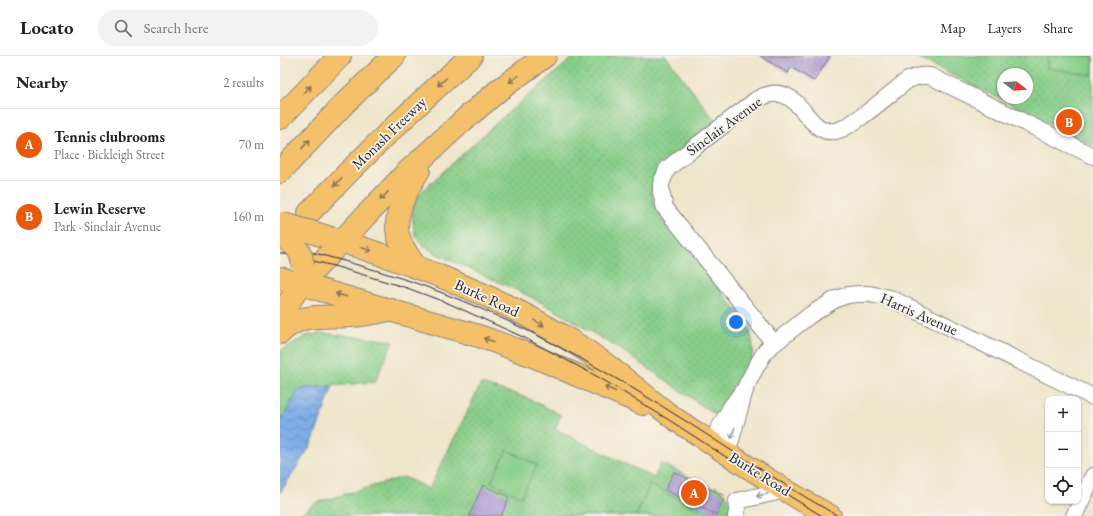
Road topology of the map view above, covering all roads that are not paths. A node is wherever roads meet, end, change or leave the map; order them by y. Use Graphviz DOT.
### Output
graph roads {
  1 [pos="340,56"];
  2 [pos="394,56"];
  3 [pos="471,56"];
  4 [pos="545,56"];
  5 [pos="280,118"];
  6 [pos="432,149"];
  7 [pos="1093,156"];
  8 [pos="280,172"];
  9 [pos="310,213"];
  10 [pos="280,223"];
  11 [pos="280,235"];
  12 [pos="336,239"];
  13 [pos="415,266"];
  14 [pos="294,277"];
  15 [pos="392,310"];
  16 [pos="280,315"];
  17 [pos="280,332"];
  18 [pos="774,343"];
  19 [pos="1093,397"];
  20 [pos="671,416"];
  21 [pos="719,448"];
  22 [pos="1093,476"];
  23 [pos="786,490"];
  24 [pos="737,508"];
  25 [pos="830,516"];
  26 [pos="1074,516"];
  5 -- 1 [label="main road, one-way"];
  8 -- 2 [label="main road, one-way"];
  3 -- 9 [label="main road, Monash Freeway, one-way"];
  4 -- 6 [label="main road, one-way"];
  6 -- 12 [label="main road, one-way"];
  6 -- 13 [label="main road"];
  7 -- 18 [label="street, Sinclair Avenue"];
  10 -- 12 [label="main road, Burke Road, bridge"];
  11 -- 14 [label="main road, bridge"];
  12 -- 13 [label="main road, Burke Road, one-way"];
  12 -- 14 [label="main road"];
  13 -- 20 [label="main road, Burke Road, one-way"];
  15 -- 14 [label="main road, Burke Road, one-way"];
  14 -- 16 [label="main road"];
  15 -- 17 [label="main road"];
  20 -- 15 [label="main road, Burke Road, one-way"];
  18 -- 19 [label="street, Harris Avenue"];
  18 -- 21 [label="street, Harris Avenue"];
  20 -- 21 [label="main road, Burke Road"];
  21 -- 23 [label="main road, Burke Road"];
  22 -- 26 [label="street"];
  23 -- 24 [label="street, one-way"];
  23 -- 25 [label="main road, Burke Road"];
}
